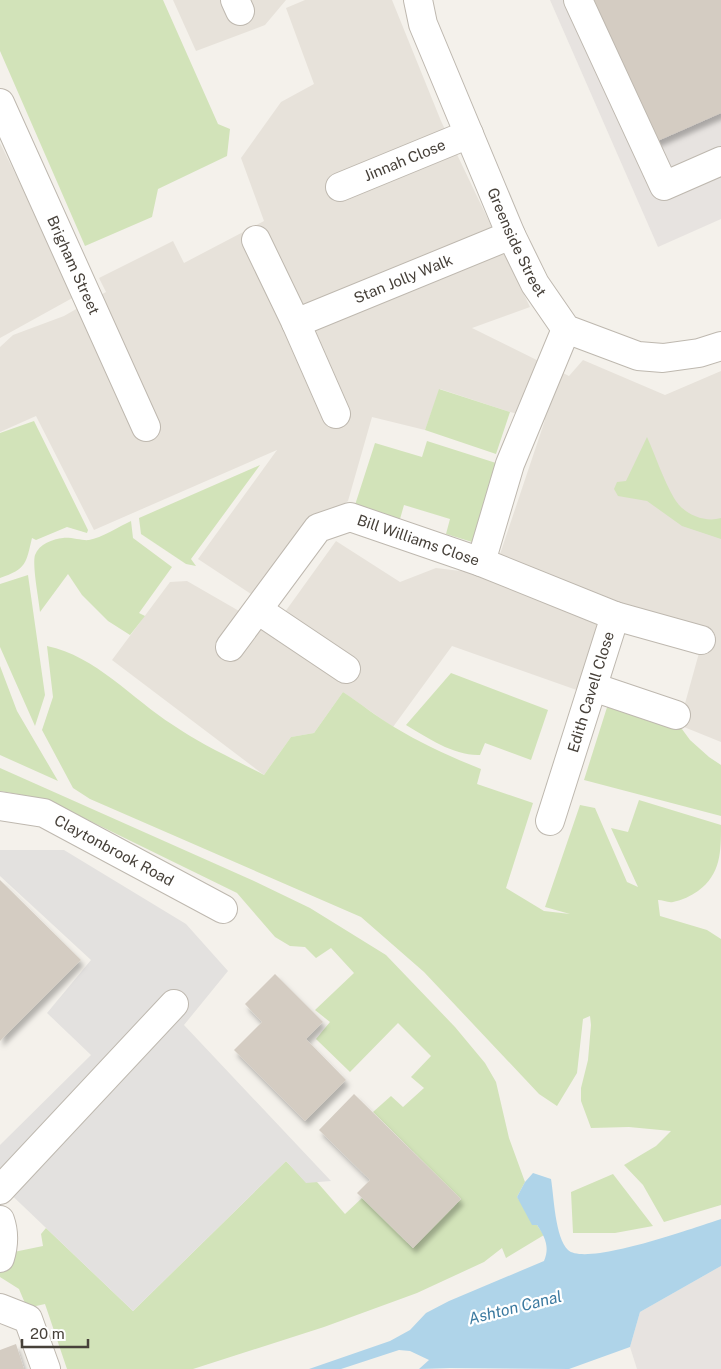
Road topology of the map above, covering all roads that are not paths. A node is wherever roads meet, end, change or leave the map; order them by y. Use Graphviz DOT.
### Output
graph roads {
  1 [pos="418,0"];
  2 [pos="578,0"];
  3 [pos="0,103"];
  4 [pos="469,134"];
  5 [pos="721,161"];
  6 [pos="340,187"];
  7 [pos="511,235"];
  8 [pos="256,240"];
  9 [pos="296,323"];
  10 [pos="566,329"];
  11 [pos="721,346"];
  12 [pos="336,414"];
  13 [pos="146,427"];
  14 [pos="481,562"];
  15 [pos="258,610"];
  16 [pos="615,616"];
  17 [pos="701,640"];
  18 [pos="230,647"];
  19 [pos="346,669"];
  20 [pos="592,687"];
  21 [pos="676,715"];
  22 [pos="0,806"];
  23 [pos="550,820"];
  24 [pos="223,909"];
  25 [pos="174,1004"];
  26 [pos="0,1190"];
  27 [pos="0,1220"];
  28 [pos="0,1258"];
  29 [pos="0,1308"];
  30 [pos="46,1369"];
  1 -- 4 [label="street, Greenside Street"];
  2 -- 5 [label="street"];
  3 -- 13 [label="street, Brigham Street"];
  4 -- 6 [label="street, Jinnah Close"];
  4 -- 7 [label="street, Greenside Street"];
  7 -- 9 [label="street, Stan Jolly Walk"];
  7 -- 10 [label="street, Greenside Street"];
  8 -- 9 [label="street"];
  9 -- 12 [label="street"];
  10 -- 11 [label="street"];
  10 -- 14 [label="street, Bill Williams Close"];
  14 -- 15 [label="street, Bill Williams Close"];
  14 -- 16 [label="street, Edith Cavell Close"];
  15 -- 18 [label="street, Bill Williams Close"];
  15 -- 19 [label="street"];
  16 -- 17 [label="street"];
  16 -- 20 [label="street, Edith Cavell Close"];
  20 -- 21 [label="street"];
  20 -- 23 [label="street, Edith Cavell Close"];
  22 -- 24 [label="street, Claytonbrook Road"];
  25 -- 26 [label="street"];
  27 -- 28 [label="street"];
  29 -- 30 [label="street"];
}
